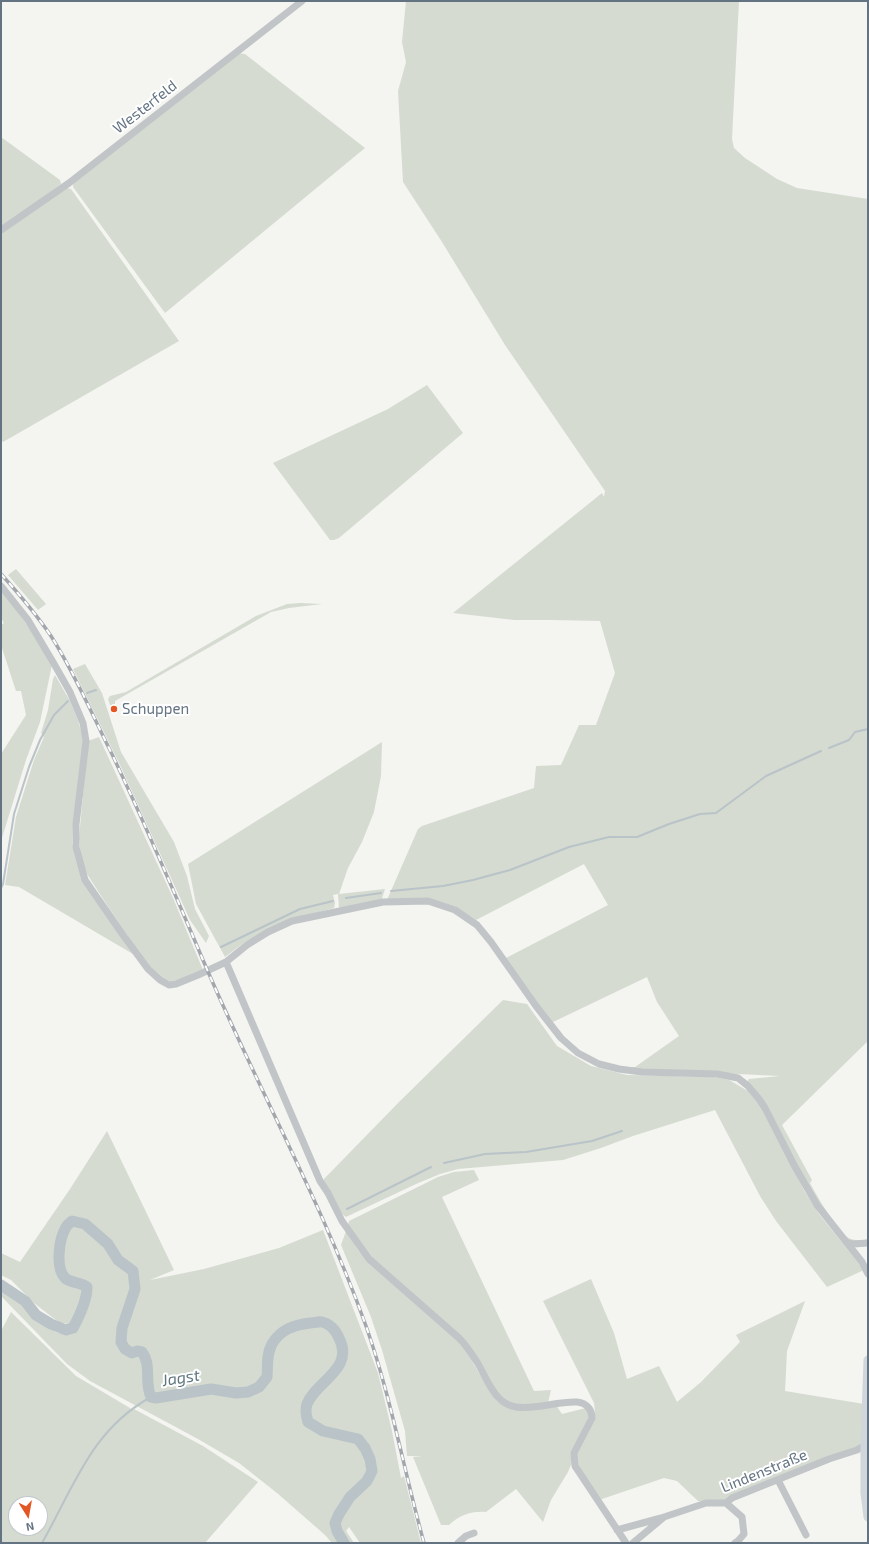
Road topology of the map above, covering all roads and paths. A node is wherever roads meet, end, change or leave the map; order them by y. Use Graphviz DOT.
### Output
graph roads {
  1 [pos="302,1"];
  2 [pos="1,230"];
  3 [pos="1,586"];
  4 [pos="226,962"];
  5 [pos="846,1242"];
  6 [pos="868,1243"];
  7 [pos="868,1274"];
  8 [pos="868,1360"];
  9 [pos="865,1445"];
  10 [pos="778,1480"];
  11 [pos="726,1503"];
  12 [pos="868,1516"];
  13 [pos="664,1517"];
  14 [pos="617,1530"];
  15 [pos="474,1532"];
  16 [pos="806,1535"];
  17 [pos="458,1543"];
  18 [pos="626,1543"];
  19 [pos="633,1543"];
  20 [pos="735,1543"];
  1 -- 2 [label="street, Westerfeld"];
  3 -- 4 [label="street"];
  4 -- 5 [label="street"];
  4 -- 14 [label="street"];
  5 -- 6 [label="street"];
  5 -- 7 [label="street"];
  8 -- 9 [label="main road"];
  9 -- 10 [label="street, Lindenstraße"];
  9 -- 12 [label="main road"];
  10 -- 11 [label="street, Lindenstraße"];
  10 -- 16 [label="street"];
  11 -- 13 [label="street, Lindenstraße"];
  11 -- 20 [label="street"];
  13 -- 14 [label="street"];
  13 -- 19 [label="street, Lindenstraße"];
  14 -- 18 [label="street"];
  15 -- 17 [label="street"];
}
